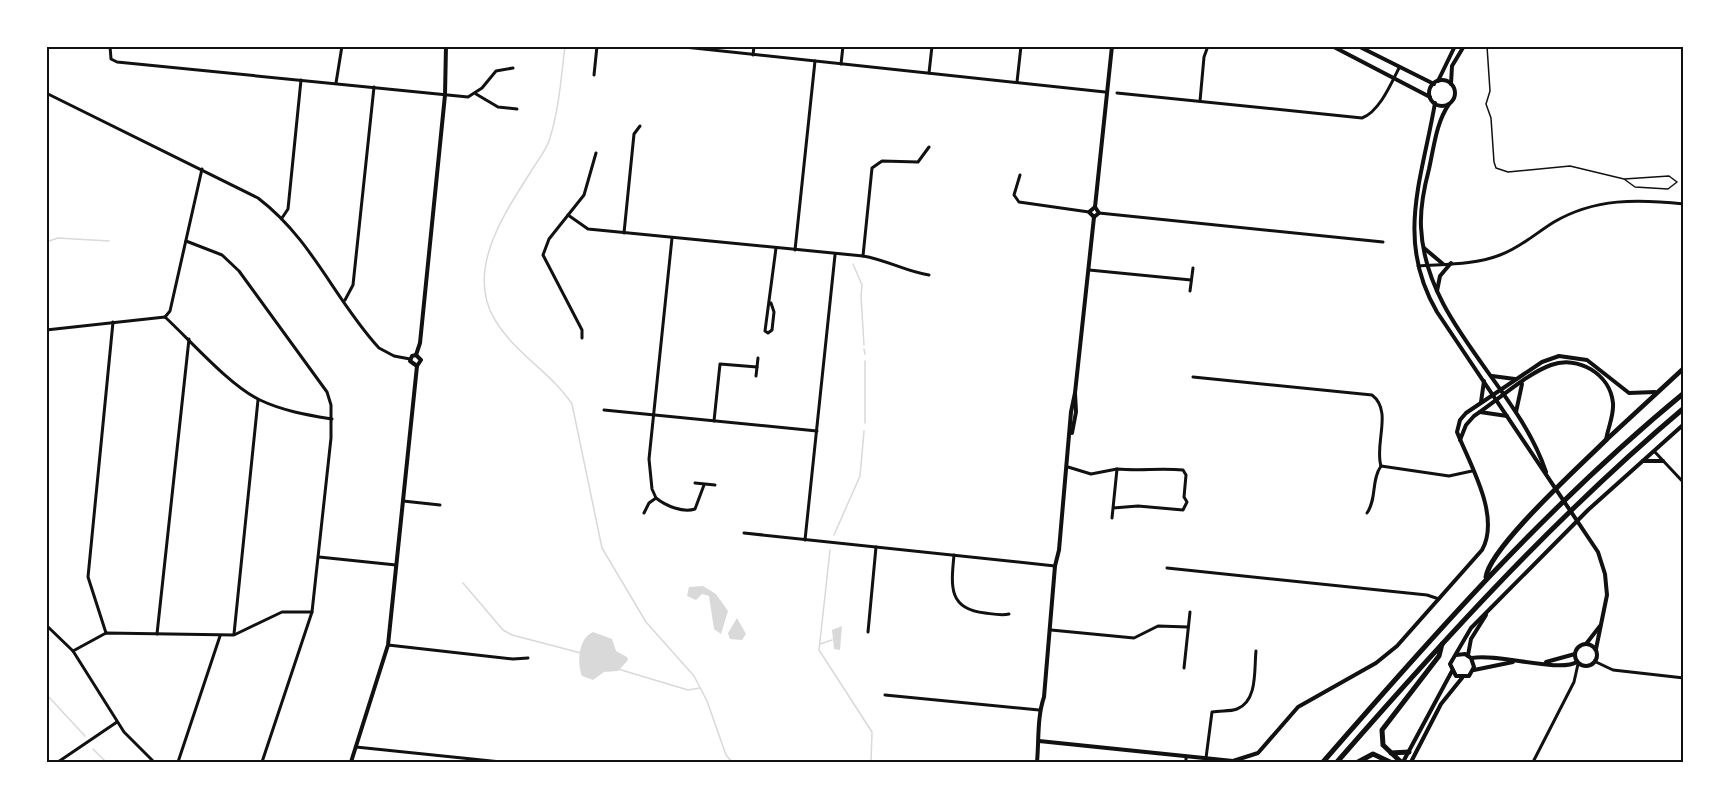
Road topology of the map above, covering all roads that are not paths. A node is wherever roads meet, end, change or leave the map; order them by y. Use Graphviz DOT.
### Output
graph roads {
  1 [pos="110,46"];
  2 [pos="342,46"];
  3 [pos="446,46"];
  4 [pos="597,46"];
  5 [pos="675,46"];
  6 [pos="754,46"];
  7 [pos="843,46"];
  8 [pos="932,46"];
  9 [pos="1021,46"];
  10 [pos="1112,46"];
  11 [pos="1208,46"];
  12 [pos="1332,46"];
  13 [pos="1358,46"];
  14 [pos="1455,46"];
  15 [pos="1464,46"];
  16 [pos="1487,46"];
  17 [pos="753,55"];
  18 [pos="815,61"];
  19 [pos="841,64"];
  20 [pos="513,68"];
  21 [pos="1399,68"];
  22 [pos="929,73"];
  23 [pos="594,75"];
  24 [pos="1394,78"];
  25 [pos="301,80"];
  26 [pos="1017,82"];
  27 [pos="1436,82"];
  28 [pos="336,83"];
  29 [pos="1451,84"];
  30 [pos="374,87"];
  31 [pos="1105,92"];
  32 [pos="46,93"];
  33 [pos="1117,93"];
  34 [pos="476,94"];
  35 [pos="445,95"];
  36 [pos="1430,97"];
  37 [pos="1200,101"];
  38 [pos="1435,104"];
  39 [pos="1449,104"];
  40 [pos="517,109"];
  41 [pos="640,126"];
  42 [pos="929,147"];
  43 [pos="596,153"];
  44 [pos="202,169"];
  45 [pos="1020,175"];
  46 [pos="1624,179"];
  47 [pos="1683,204"];
  48 [pos="1095,207"];
  49 [pos="1089,212"];
  50 [pos="1099,213"];
  51 [pos="568,215"];
  52 [pos="1094,217"];
  53 [pos="282,218"];
  54 [pos="624,233"];
  55 [pos="672,238"];
  56 [pos="186,241"];
  57 [pos="1383,242"];
  58 [pos="776,248"];
  59 [pos="1423,248"];
  60 [pos="795,250"];
  61 [pos="835,255"];
  62 [pos="863,256"];
  63 [pos="1451,263"];
  64 [pos="1443,264"];
  65 [pos="1427,265"];
  66 [pos="1418,266"];
  67 [pos="1192,268"];
  68 [pos="1088,270"];
  69 [pos="929,275"];
  70 [pos="1191,280"];
  71 [pos="1190,291"];
  72 [pos="1437,291"];
  73 [pos="345,300"];
  74 [pos="771,303"];
  75 [pos="165,317"];
  76 [pos="113,322"];
  77 [pos="46,330"];
  78 [pos="582,338"];
  79 [pos="189,339"];
  80 [pos="416,355"];
  81 [pos="758,358"];
  82 [pos="410,359"];
  83 [pos="417,366"];
  84 [pos="757,367"];
  85 [pos="1683,368"];
  86 [pos="756,376"];
  87 [pos="1492,376"];
  88 [pos="1193,377"];
  89 [pos="1515,379"];
  90 [pos="1484,381"];
  91 [pos="1522,383"];
  92 [pos="1501,390"];
  93 [pos="1656,392"];
  94 [pos="1683,393"];
  95 [pos="1493,395"];
  96 [pos="1504,395"];
  97 [pos="258,400"];
  98 [pos="1497,400"];
  99 [pos="1481,403"];
  100 [pos="1683,408"];
  101 [pos="604,410"];
  102 [pos="1480,412"];
  103 [pos="1516,412"];
  104 [pos="654,415"];
  105 [pos="1508,416"];
  106 [pos="332,419"];
  107 [pos="714,422"];
  108 [pos="1683,424"];
  109 [pos="817,431"];
  110 [pos="1606,440"];
  111 [pos="1460,441"];
  112 [pos="1654,451"];
  113 [pos="1642,461"];
  114 [pos="1663,461"];
  115 [pos="1381,466"];
  116 [pos="1068,467"];
  117 [pos="1117,469"];
  118 [pos="1472,471"];
  119 [pos="1546,473"];
  120 [pos="695,483"];
  121 [pos="1683,483"];
  122 [pos="704,485"];
  123 [pos="715,485"];
  124 [pos="656,498"];
  125 [pos="403,501"];
  126 [pos="440,505"];
  127 [pos="1113,508"];
  128 [pos="645,513"];
  129 [pos="1367,513"];
  130 [pos="1112,518"];
  131 [pos="744,533"];
  132 [pos="805,540"];
  133 [pos="876,547"];
  134 [pos="954,555"];
  135 [pos="319,557"];
  136 [pos="396,565"];
  137 [pos="1055,566"];
  138 [pos="1167,568"];
  139 [pos="1485,579"];
  140 [pos="1439,599"];
  141 [pos="312,612"];
  142 [pos="1190,612"];
  143 [pos="1009,614"];
  144 [pos="1486,615"];
  145 [pos="46,625"];
  146 [pos="1600,625"];
  147 [pos="1188,627"];
  148 [pos="1051,630"];
  149 [pos="868,632"];
  150 [pos="106,633"];
  151 [pos="157,634"];
  152 [pos="234,635"];
  153 [pos="220,636"];
  154 [pos="1443,643"];
  155 [pos="1586,644"];
  156 [pos="388,645"];
  157 [pos="1596,649"];
  158 [pos="73,651"];
  159 [pos="1256,651"];
  160 [pos="1575,654"];
  161 [pos="1456,655"];
  162 [pos="1470,656"];
  163 [pos="528,658"];
  164 [pos="1515,661"];
  165 [pos="1596,662"];
  166 [pos="1546,663"];
  167 [pos="1577,663"];
  168 [pos="1184,668"];
  169 [pos="1473,670"];
  170 [pos="1452,671"];
  171 [pos="1462,678"];
  172 [pos="1683,678"];
  173 [pos="885,694"];
  174 [pos="1039,710"];
  175 [pos="117,722"];
  176 [pos="1039,741"];
  177 [pos="356,747"];
  178 [pos="1409,752"];
  179 [pos="1390,753"];
  180 [pos="1186,756"];
  181 [pos="1206,758"];
  182 [pos="1244,761"];
  183 [pos="1387,761"];
  184 [pos="58,762"];
  185 [pos="154,762"];
  186 [pos="178,762"];
  187 [pos="262,762"];
  188 [pos="351,762"];
  189 [pos="501,762"];
  190 [pos="1037,762"];
  191 [pos="1186,762"];
  192 [pos="1323,762"];
  193 [pos="1338,762"];
  194 [pos="1358,762"];
  195 [pos="1402,762"];
  196 [pos="1411,762"];
  197 [pos="1533,762"];
  1 -- 25 [label="street"];
  2 -- 28 [label="street"];
  3 -- 35 [label="street"];
  4 -- 23 [label="street"];
  5 -- 17 [label="street"];
  6 -- 17 [label="street"];
  7 -- 19 [label="street"];
  8 -- 22 [label="street"];
  9 -- 26 [label="street"];
  10 -- 31 [label="street"];
  11 -- 37 [label="street"];
  12 -- 24 [label="street"];
  13 -- 21 [label="street"];
  14 -- 27 [label="street"];
  15 -- 29 [label="street"];
  16 -- 46 [label="lane"];
  17 -- 18 [label="street"];
  18 -- 19 [label="street"];
  18 -- 60 [label="street"];
  19 -- 22 [label="street"];
  20 -- 34 [label="street"];
  21 -- 24 [label="street"];
  21 -- 27 [label="street"];
  22 -- 26 [label="street"];
  24 -- 36 [label="street"];
  24 -- 37 [label="street"];
  25 -- 28 [label="street"];
  25 -- 53 [label="street"];
  26 -- 31 [label="street"];
  27 -- 29 [label="street"];
  27 -- 36 [label="street"];
  28 -- 30 [label="street"];
  29 -- 39 [label="street"];
  30 -- 35 [label="street"];
  30 -- 73 [label="street"];
  31 -- 48 [label="street"];
  32 -- 44 [label="street"];
  33 -- 37 [label="street"];
  34 -- 35 [label="street"];
  34 -- 40 [label="street"];
  35 -- 80 [label="street"];
  36 -- 38 [label="street"];
  38 -- 39 [label="street"];
  38 -- 66 [label="street"];
  39 -- 59 [label="street"];
  41 -- 54 [label="street"];
  42 -- 62 [label="street"];
  43 -- 51 [label="street"];
  44 -- 53 [label="street"];
  44 -- 56 [label="street"];
  45 -- 49 [label="street"];
  46 -- 46 [label="lane"];
  47 -- 63 [label="street"];
  48 -- 49 [label="street"];
  48 -- 50 [label="street"];
  49 -- 52 [label="street"];
  50 -- 52 [label="street"];
  50 -- 57 [label="street"];
  51 -- 54 [label="street"];
  51 -- 78 [label="street"];
  52 -- 68 [label="street"];
  53 -- 73 [label="street"];
  54 -- 55 [label="street"];
  55 -- 58 [label="street"];
  55 -- 104 [label="street"];
  56 -- 75 [label="street"];
  56 -- 106 [label="street"];
  58 -- 60 [label="street"];
  58 -- 74 [label="street"];
  59 -- 64 [label="street"];
  59 -- 65 [label="street"];
  60 -- 61 [label="street"];
  61 -- 62 [label="street"];
  61 -- 109 [label="street"];
  62 -- 69 [label="street"];
  63 -- 64 [label="street"];
  63 -- 72 [label="street"];
  64 -- 65 [label="street"];
  65 -- 66 [label="street"];
  65 -- 72 [label="street"];
  66 -- 90 [label="street"];
  67 -- 70 [label="street"];
  68 -- 70 [label="street"];
  68 -- 116 [label="street"];
  70 -- 71 [label="street"];
  72 -- 87 [label="street"];
  73 -- 82 [label="street"];
  74 -- 74 [label="street"];
  75 -- 76 [label="street"];
  75 -- 79 [label="street"];
  76 -- 77 [label="street"];
  76 -- 150 [label="street"];
  79 -- 97 [label="street"];
  79 -- 151 [label="street"];
  80 -- 82 [label="street"];
  80 -- 83 [label="street"];
  81 -- 84 [label="street"];
  82 -- 83 [label="street"];
  83 -- 125 [label="street"];
  84 -- 86 [label="street"];
  84 -- 107 [label="street"];
  85 -- 93 [label="main road"];
  87 -- 89 [label="street"];
  87 -- 92 [label="street"];
  88 -- 115 [label="street"];
  89 -- 92 [label="street"];
  89 -- 93 [label="street"];
  90 -- 95 [label="street"];
  90 -- 99 [label="street"];
  91 -- 96 [label="street"];
  91 -- 103 [label="street"];
  91 -- 110 [label="street"];
  92 -- 95 [label="street"];
  92 -- 96 [label="street"];
  93 -- 110 [label="main road"];
  94 -- 139 [label="highway"];
  95 -- 98 [label="street"];
  95 -- 99 [label="street"];
  96 -- 98 [label="street"];
  96 -- 103 [label="street"];
  97 -- 106 [label="street"];
  97 -- 152 [label="street"];
  98 -- 102 [label="street"];
  98 -- 105 [label="street"];
  99 -- 111 [label="street"];
  100 -- 154 [label="highway"];
  101 -- 104 [label="street"];
  102 -- 105 [label="street"];
  102 -- 111 [label="street"];
  103 -- 119 [label="street"];
  104 -- 107 [label="street"];
  104 -- 124 [label="street"];
  105 -- 119 [label="street"];
  106 -- 135 [label="street"];
  107 -- 109 [label="street"];
  108 -- 112 [label="street"];
  109 -- 132 [label="street"];
  110 -- 139 [label="highway"];
  111 -- 118 [label="street"];
  112 -- 113 [label="street"];
  112 -- 114 [label="street"];
  113 -- 114 [label="street"];
  113 -- 144 [label="street"];
  114 -- 121 [label="street"];
  115 -- 118 [label="street"];
  115 -- 129 [label="street"];
  116 -- 117 [label="street"];
  116 -- 137 [label="street"];
  117 -- 127 [label="street"];
  117 -- 127 [label="street"];
  118 -- 140 [label="street"];
  119 -- 146 [label="street"];
  120 -- 122 [label="street"];
  122 -- 123 [label="street"];
  122 -- 124 [label="street"];
  124 -- 128 [label="street"];
  125 -- 126 [label="street"];
  125 -- 136 [label="street"];
  127 -- 130 [label="street"];
  131 -- 132 [label="street"];
  132 -- 133 [label="street"];
  133 -- 134 [label="street"];
  133 -- 149 [label="street"];
  134 -- 137 [label="street"];
  134 -- 143 [label="street"];
  135 -- 136 [label="street"];
  135 -- 141 [label="street"];
  136 -- 156 [label="street"];
  137 -- 148 [label="street"];
  138 -- 140 [label="street"];
  139 -- 192 [label="highway"];
  140 -- 182 [label="street"];
  141 -- 152 [label="street"];
  141 -- 187 [label="street"];
  142 -- 147 [label="street"];
  144 -- 161 [label="street"];
  144 -- 162 [label="street"];
  145 -- 158 [label="street"];
  146 -- 155 [label="street"];
  146 -- 157 [label="street"];
  147 -- 148 [label="street"];
  147 -- 168 [label="street"];
  148 -- 174 [label="street"];
  150 -- 151 [label="street"];
  150 -- 158 [label="street"];
  151 -- 153 [label="street"];
  152 -- 153 [label="street"];
  153 -- 186 [label="street"];
  154 -- 179 [label="highway"];
  154 -- 193 [label="highway"];
  155 -- 157 [label="street"];
  155 -- 160 [label="street"];
  156 -- 163 [label="street"];
  156 -- 177 [label="street"];
  157 -- 165 [label="street"];
  158 -- 175 [label="street"];
  159 -- 181 [label="street"];
  160 -- 166 [label="street"];
  160 -- 167 [label="street"];
  161 -- 162 [label="street"];
  161 -- 170 [label="street"];
  162 -- 164 [label="street"];
  162 -- 169 [label="street"];
  164 -- 166 [label="street"];
  164 -- 169 [label="street"];
  165 -- 167 [label="street"];
  165 -- 172 [label="street"];
  166 -- 167 [label="street"];
  167 -- 197 [label="street"];
  169 -- 171 [label="street"];
  170 -- 171 [label="street"];
  170 -- 178 [label="street"];
  171 -- 196 [label="street"];
  173 -- 174 [label="street"];
  174 -- 176 [label="street"];
  175 -- 184 [label="street"];
  175 -- 185 [label="street"];
  176 -- 180 [label="street"];
  176 -- 190 [label="street"];
  177 -- 188 [label="street"];
  177 -- 189 [label="street"];
  178 -- 179 [label="highway"];
  178 -- 195 [label="street"];
  179 -- 195 [label="highway"];
  180 -- 181 [label="street"];
  180 -- 191 [label="street"];
  181 -- 182 [label="street"];
  183 -- 194 [label="highway"];
}
